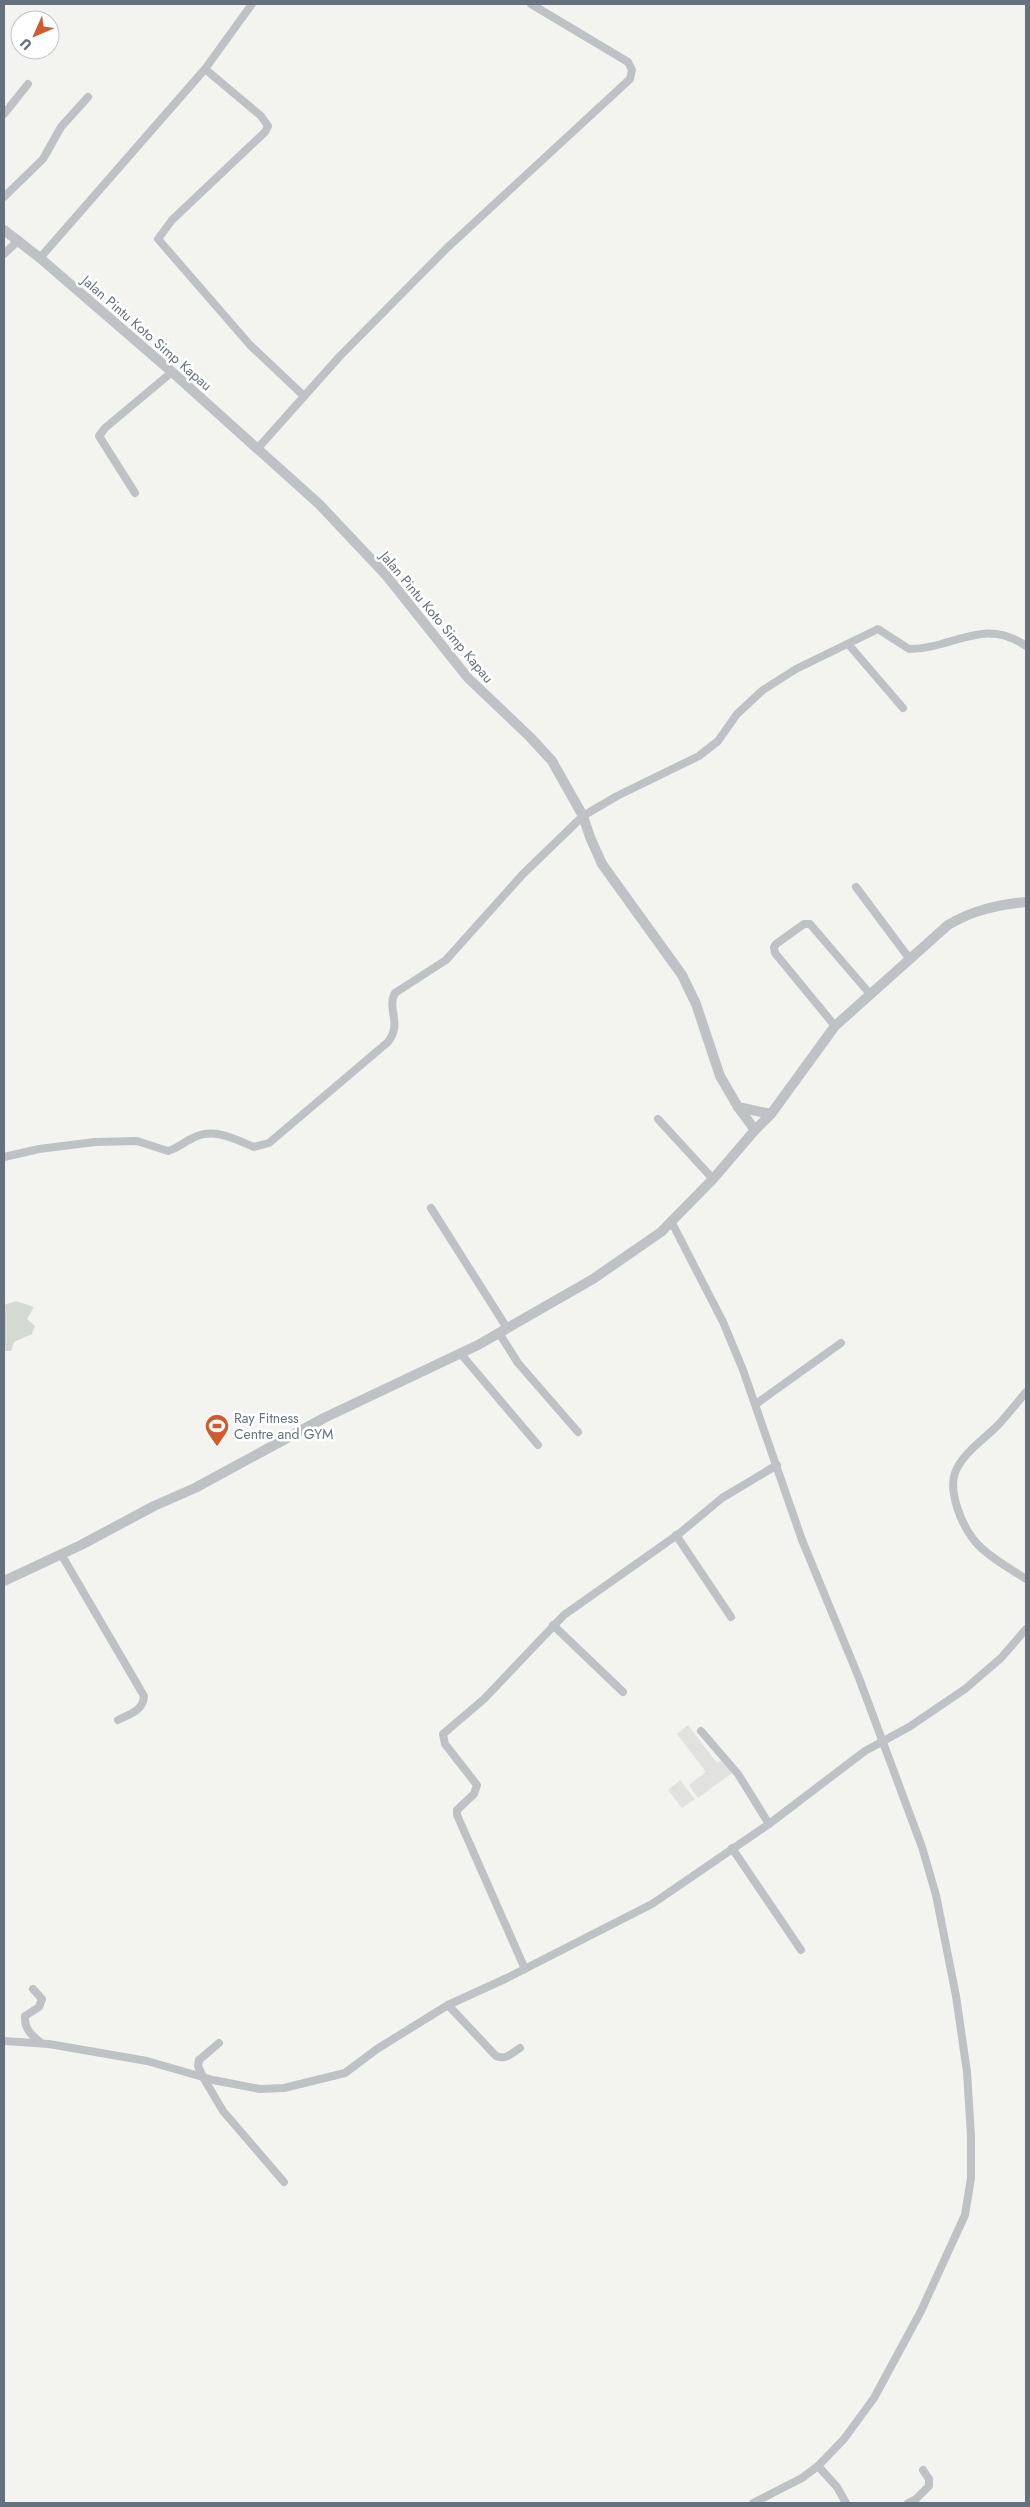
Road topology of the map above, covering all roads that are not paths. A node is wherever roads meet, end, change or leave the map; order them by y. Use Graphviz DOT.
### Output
graph roads {
  1 [pos="252,4"];
  2 [pos="532,4"];
  3 [pos="205,69"];
  4 [pos="28,84"];
  5 [pos="88,97"];
  6 [pos="4,114"];
  7 [pos="4,197"];
  8 [pos="4,230"];
  9 [pos="18,240"];
  10 [pos="4,254"];
  11 [pos="40,258"];
  12 [pos="172,372"];
  13 [pos="304,396"];
  14 [pos="258,448"];
  15 [pos="135,493"];
  16 [pos="849,645"];
  17 [pos="1026,646"];
  18 [pos="903,708"];
  19 [pos="583,816"];
  20 [pos="856,887"];
  21 [pos="1026,902"];
  22 [pos="909,958"];
  23 [pos="870,994"];
  24 [pos="835,1026"];
  25 [pos="738,1107"];
  26 [pos="772,1114"];
  27 [pos="658,1119"];
  28 [pos="755,1130"];
  29 [pos="4,1157"];
  30 [pos="713,1179"];
  31 [pos="430,1208"];
  32 [pos="671,1221"];
  33 [pos="503,1330"];
  34 [pos="840,1343"];
  35 [pos="460,1353"];
  36 [pos="1026,1392"];
  37 [pos="756,1404"];
  38 [pos="578,1432"];
  39 [pos="538,1445"];
  40 [pos="777,1465"];
  41 [pos="676,1535"];
  42 [pos="61,1554"];
  43 [pos="1026,1580"];
  44 [pos="4,1581"];
  45 [pos="731,1617"];
  46 [pos="553,1625"];
  47 [pos="1026,1629"];
  48 [pos="623,1692"];
  49 [pos="118,1720"];
  50 [pos="701,1730"];
  51 [pos="881,1741"];
  52 [pos="768,1824"];
  53 [pos="732,1848"];
  54 [pos="800,1950"];
  55 [pos="525,1969"];
  56 [pos="33,1989"];
  57 [pos="448,2005"];
  58 [pos="4,2041"];
  59 [pos="219,2043"];
  60 [pos="42,2044"];
  61 [pos="520,2048"];
  62 [pos="203,2077"];
  63 [pos="284,2182"];
  64 [pos="818,2466"];
  65 [pos="923,2470"];
  66 [pos="753,2503"];
  67 [pos="846,2503"];
  68 [pos="908,2503"];
  1 -- 3 [label="street"];
  2 -- 13 [label="street"];
  3 -- 11 [label="street"];
  3 -- 13 [label="street"];
  4 -- 6 [label="street"];
  5 -- 7 [label="street"];
  8 -- 9 [label="street, Jalan Pintu Koto Simp Kapau"];
  9 -- 10 [label="street"];
  9 -- 11 [label="street, Jalan Pintu Koto Simp Kapau"];
  11 -- 12 [label="street, Jalan Pintu Koto Simp Kapau"];
  12 -- 14 [label="street, Jalan Pintu Koto Simp Kapau"];
  12 -- 15 [label="street"];
  13 -- 14 [label="street"];
  14 -- 19 [label="street, Jalan Pintu Koto Simp Kapau"];
  16 -- 17 [label="street"];
  16 -- 18 [label="street"];
  16 -- 19 [label="street"];
  19 -- 25 [label="street, Jalan Pintu Koto Simp Kapau"];
  19 -- 29 [label="street"];
  20 -- 22 [label="street"];
  21 -- 22 [label="street"];
  22 -- 23 [label="street"];
  23 -- 24 [label="street"];
  23 -- 24 [label="street"];
  24 -- 26 [label="street"];
  25 -- 26 [label="street"];
  25 -- 28 [label="street, Jalan Pintu Koto Simp Kapau"];
  26 -- 28 [label="street"];
  27 -- 30 [label="street"];
  28 -- 30 [label="street"];
  30 -- 32 [label="street"];
  31 -- 33 [label="street"];
  32 -- 33 [label="street"];
  32 -- 37 [label="street"];
  33 -- 35 [label="street"];
  33 -- 38 [label="street"];
  34 -- 37 [label="street"];
  35 -- 39 [label="street"];
  35 -- 42 [label="street"];
  36 -- 43 [label="street"];
  37 -- 40 [label="street"];
  40 -- 41 [label="street"];
  40 -- 51 [label="street"];
  41 -- 45 [label="street"];
  41 -- 46 [label="street"];
  42 -- 44 [label="street"];
  42 -- 49 [label="street"];
  46 -- 48 [label="street"];
  46 -- 55 [label="street"];
  47 -- 51 [label="street"];
  50 -- 52 [label="street"];
  51 -- 52 [label="street"];
  51 -- 64 [label="street"];
  52 -- 53 [label="street"];
  53 -- 54 [label="street"];
  53 -- 55 [label="street"];
  55 -- 57 [label="street"];
  56 -- 60 [label="street"];
  57 -- 61 [label="street"];
  57 -- 62 [label="street"];
  58 -- 60 [label="street"];
  59 -- 62 [label="street"];
  60 -- 62 [label="street"];
  62 -- 63 [label="street"];
  64 -- 66 [label="street"];
  64 -- 67 [label="street"];
  65 -- 68 [label="street"];
}
